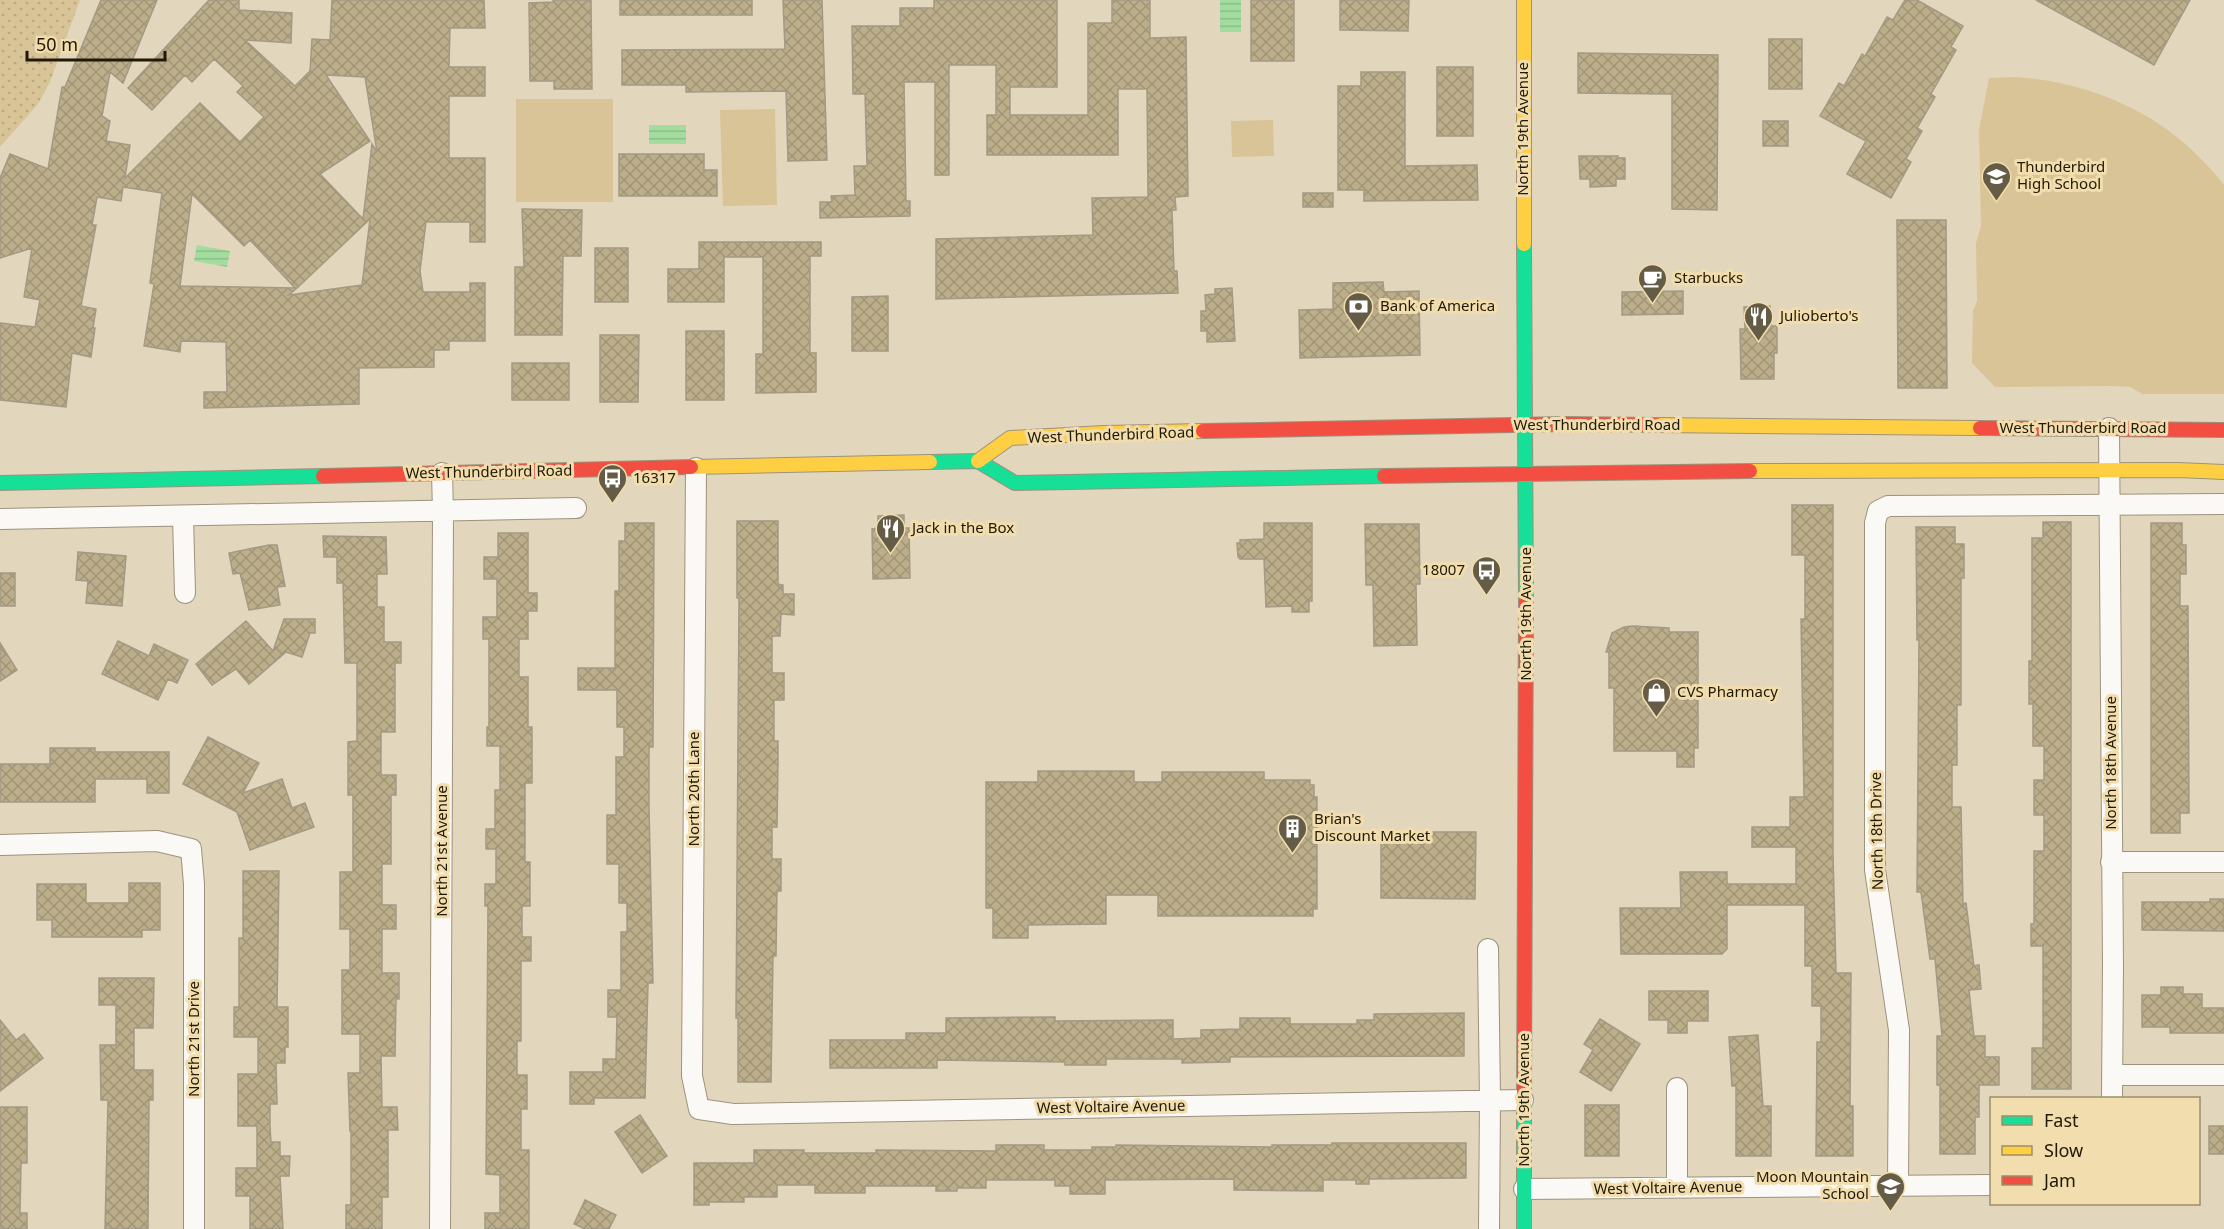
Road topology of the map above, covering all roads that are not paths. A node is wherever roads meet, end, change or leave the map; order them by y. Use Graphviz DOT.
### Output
graph roads {
  1 [pos="1524,0"];
  2 [pos="1525,424"];
  3 [pos="2109,428"];
  4 [pos="2224,430"];
  5 [pos="978,461"];
  6 [pos="696,468"];
  7 [pos="2109,471"];
  8 [pos="1526,472"];
  9 [pos="2224,472"];
  10 [pos="442,473"];
  11 [pos="0,483"];
  12 [pos="2110,504"];
  13 [pos="2224,504"];
  14 [pos="576,508"];
  15 [pos="443,511"];
  16 [pos="183,516"];
  17 [pos="0,519"];
  18 [pos="185,593"];
  19 [pos="0,845"];
  20 [pos="2111,862"];
  21 [pos="2224,862"];
  22 [pos="1488,949"];
  23 [pos="2112,1075"];
  24 [pos="2224,1075"];
  25 [pos="1677,1088"];
  26 [pos="2112,1097"];
  27 [pos="1490,1100"];
  28 [pos="1523,1100"];
  29 [pos="699,1109"];
  30 [pos="1990,1185"];
  31 [pos="1898,1186"];
  32 [pos="1677,1187"];
  33 [pos="1524,1189"];
  34 [pos="194,1229"];
  35 [pos="440,1229"];
  36 [pos="1489,1229"];
  37 [pos="1524,1229"];
  1 -- 2 [label="main road, North 19th Avenue"];
  2 -- 3 [label="main road, West Thunderbird Road"];
  2 -- 5 [label="main road, West Thunderbird Road"];
  2 -- 8 [label="main road, North 19th Avenue"];
  3 -- 4 [label="main road, West Thunderbird Road"];
  3 -- 7 [label="street, North 18th Avenue"];
  5 -- 6 [label="main road, West Thunderbird Road"];
  5 -- 8 [label="main road"];
  6 -- 10 [label="main road, West Thunderbird Road"];
  6 -- 29 [label="street, North 20th Lane"];
  7 -- 8 [label="main road"];
  7 -- 9 [label="main road"];
  7 -- 12 [label="street, North 18th Avenue"];
  8 -- 28 [label="main road, North 19th Avenue"];
  10 -- 11 [label="main road, West Thunderbird Road"];
  10 -- 15 [label="street, North 21st Avenue"];
  12 -- 13 [label="street"];
  12 -- 20 [label="street, North 18th Avenue"];
  12 -- 31 [label="street, North 18th Drive"];
  14 -- 15 [label="street"];
  15 -- 16 [label="street"];
  15 -- 35 [label="street, North 21st Avenue"];
  16 -- 17 [label="street"];
  16 -- 18 [label="street"];
  19 -- 34 [label="street, North 21st Drive"];
  20 -- 21 [label="street"];
  20 -- 23 [label="street, North 18th Avenue"];
  22 -- 27 [label="street"];
  23 -- 24 [label="street"];
  23 -- 26 [label="street, North 18th Avenue"];
  25 -- 32 [label="street"];
  27 -- 28 [label="street, West Voltaire Avenue"];
  27 -- 29 [label="street, West Voltaire Avenue"];
  27 -- 36 [label="street"];
  28 -- 33 [label="main road, North 19th Avenue"];
  30 -- 31 [label="street, West Voltaire Avenue"];
  31 -- 32 [label="street, West Voltaire Avenue"];
  32 -- 33 [label="street, West Voltaire Avenue"];
  33 -- 37 [label="main road, North 19th Avenue"];
}
